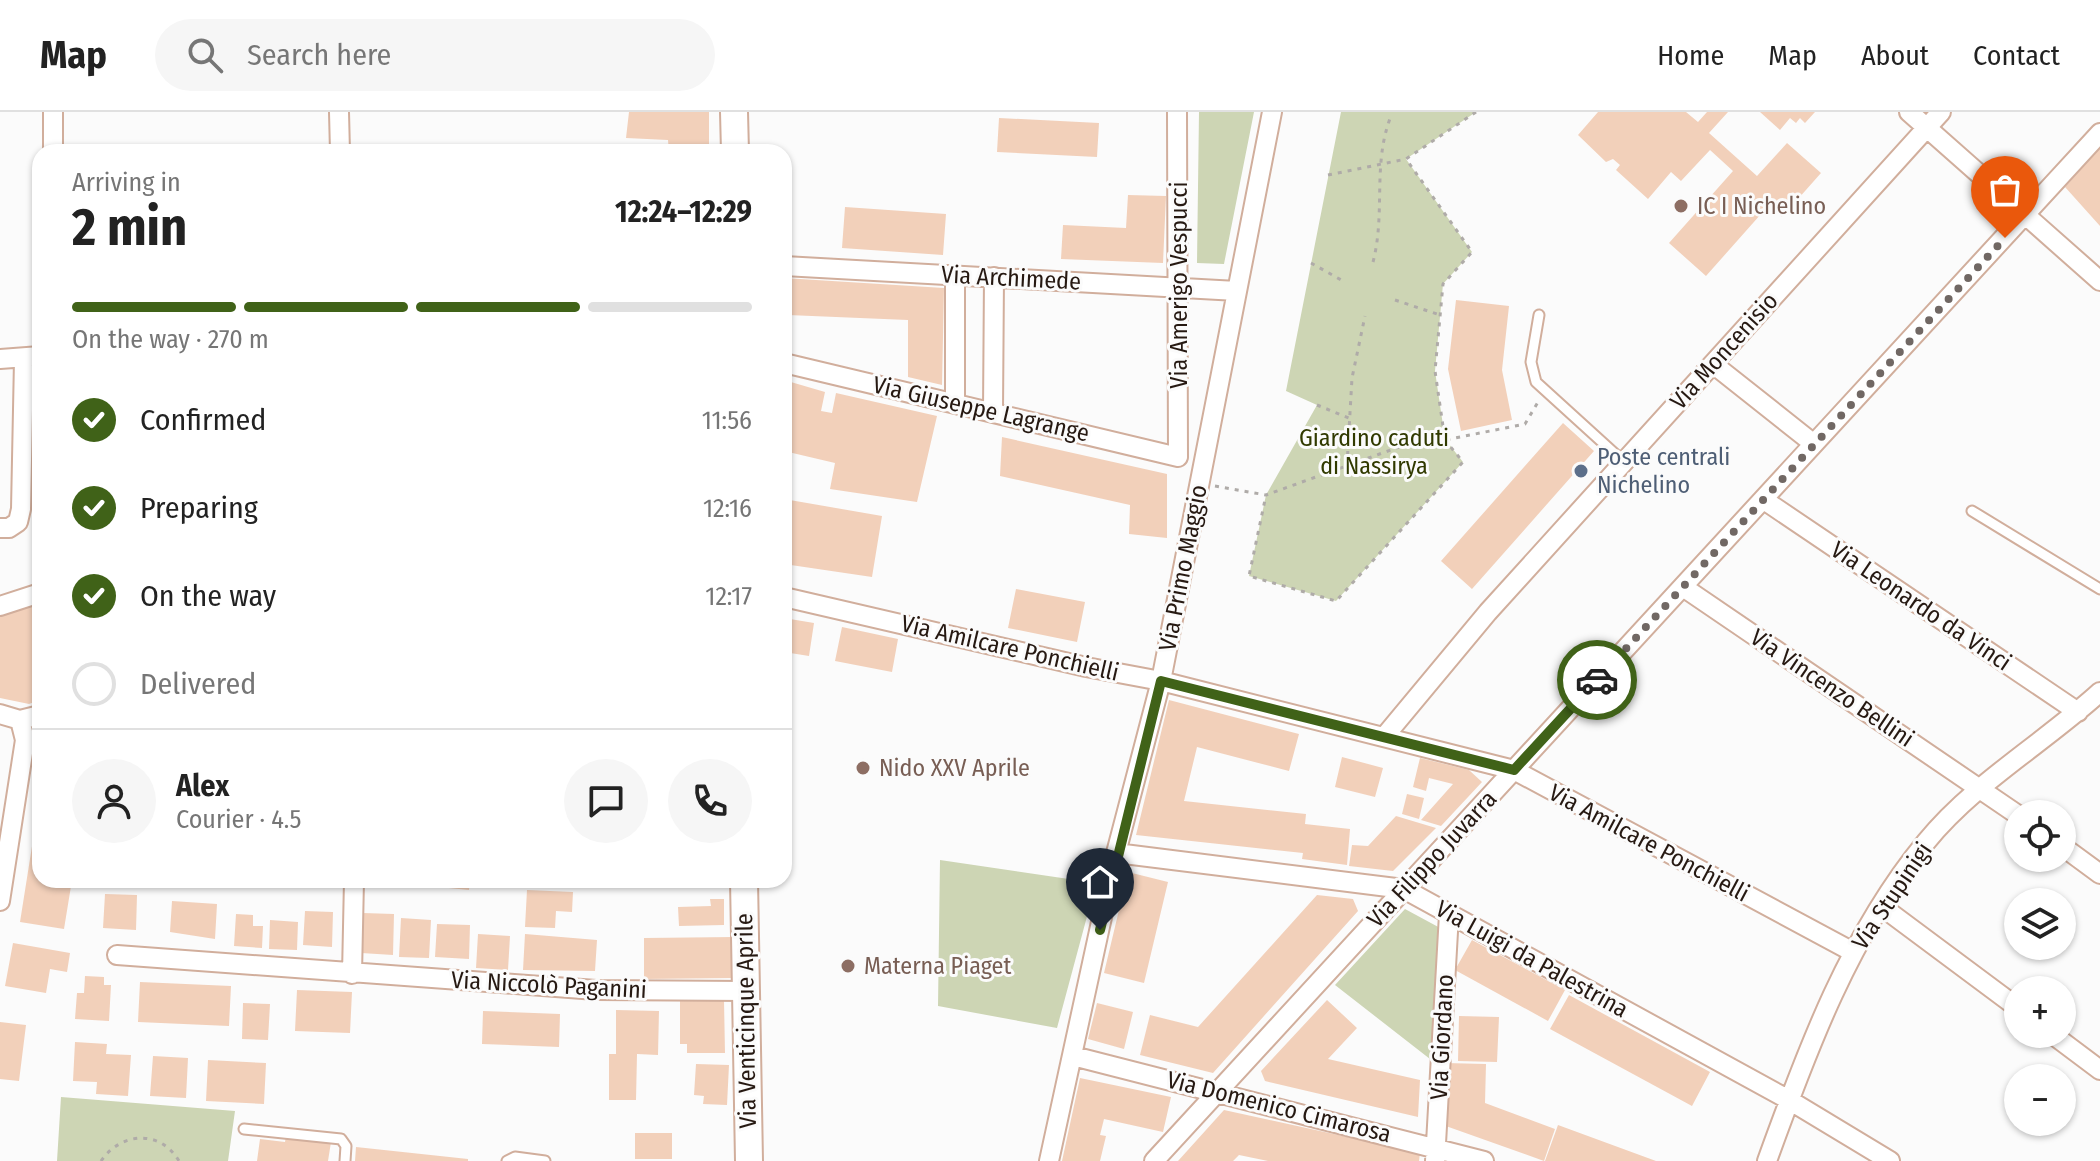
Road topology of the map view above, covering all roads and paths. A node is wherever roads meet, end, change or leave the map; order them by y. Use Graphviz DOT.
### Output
graph roads {
  1 [pos="53,112"];
  2 [pos="339,112"];
  3 [pos="734,112"];
  4 [pos="1177,112"];
  5 [pos="1272,112"];
  6 [pos="1476,112"];
  7 [pos="1909,112"];
  8 [pos="1941,112"];
  9 [pos="1391,116"];
  10 [pos="1926,128"];
  11 [pos="2100,133"];
  12 [pos="53,144"];
  13 [pos="340,144"];
  14 [pos="735,144"];
  15 [pos="1406,159"];
  16 [pos="1380,166"];
  17 [pos="1328,175"];
  18 [pos="2026,215"];
  19 [pos="1373,262"];
  20 [pos="1311,263"];
  21 [pos="792,266"];
  22 [pos="955,275"];
  23 [pos="994,277"];
  24 [pos="1343,281"];
  25 [pos="2100,281"];
  26 [pos="1180,287"];
  27 [pos="1237,291"];
  28 [pos="1395,300"];
  29 [pos="1440,315"];
  30 [pos="1539,315"];
  31 [pos="1365,316"];
  32 [pos="32,358"];
  33 [pos="0,359"];
  34 [pos="1713,364"];
  35 [pos="792,365"];
  36 [pos="1545,392"];
  37 [pos="955,401"];
  38 [pos="1317,405"];
  39 [pos="993,410"];
  40 [pos="1349,418"];
  41 [pos="1445,440"];
  42 [pos="1814,444"];
  43 [pos="1178,457"];
  44 [pos="1624,462"];
  45 [pos="1347,465"];
  46 [pos="1200,483"];
  47 [pos="1266,495"];
  48 [pos="1764,500"];
  49 [pos="1972,511"];
  50 [pos="0,528"];
  51 [pos="1683,587"];
  52 [pos="2100,589"];
  53 [pos="32,596"];
  54 [pos="792,599"];
  55 [pos="0,606"];
  56 [pos="1161,681"];
  57 [pos="2100,692"];
  58 [pos="2078,712"];
  59 [pos="0,714"];
  60 [pos="32,717"];
  61 [pos="20,720"];
  62 [pos="1384,737"];
  63 [pos="1514,770"];
  64 [pos="1981,789"];
  65 [pos="2004,805"];
  66 [pos="1116,853"];
  67 [pos="2076,856"];
  68 [pos="2100,874"];
  69 [pos="354,888"];
  70 [pos="744,888"];
  71 [pos="1404,889"];
  72 [pos="0,901"];
  73 [pos="1881,906"];
  74 [pos="1449,914"];
  75 [pos="1853,952"];
  76 [pos="117,955"];
  77 [pos="352,974"];
  78 [pos="745,991"];
  79 [pos="2004,998"];
  80 [pos="2071,1048"];
  81 [pos="1073,1056"];
  82 [pos="2100,1070"];
  83 [pos="1219,1090"];
  84 [pos="1789,1100"];
  85 [pos="244,1129"];
  86 [pos="1435,1154"];
  87 [pos="101,1161"];
  88 [pos="179,1161"];
  89 [pos="345,1161"];
  90 [pos="507,1161"];
  91 [pos="545,1161"];
  92 [pos="749,1161"];
  93 [pos="1049,1161"];
  94 [pos="1154,1161"];
  95 [pos="1484,1161"];
  96 [pos="1767,1161"];
  97 [pos="1890,1161"];
  1 -- 12 [label="street"];
  2 -- 13 [label="street"];
  3 -- 14 [label="street"];
  4 -- 26 [label="street, Via Amerigo Vespucci"];
  5 -- 27 [label="street, Via Primo Maggio"];
  6 -- 15 [label="path"];
  7 -- 10 [label="street"];
  8 -- 10 [label="street, Via Moncenisio"];
  9 -- 16 [label="path"];
  10 -- 18 [label="street"];
  10 -- 34 [label="street, Via Moncenisio"];
  11 -- 18 [label="street, Via Filippo Juvarra"];
  15 -- 16 [label="path"];
  15 -- 29 [label="path"];
  16 -- 17 [label="path"];
  16 -- 19 [label="path"];
  18 -- 25 [label="street"];
  18 -- 42 [label="street, Via Filippo Juvarra"];
  20 -- 24 [label="path"];
  21 -- 22 [label="street, Via Archimede"];
  22 -- 23 [label="street, Via Archimede"];
  22 -- 37 [label="street"];
  23 -- 26 [label="street, Via Archimede"];
  23 -- 39 [label="street"];
  26 -- 27 [label="street, Via Archimede"];
  26 -- 43 [label="street, Via Amerigo Vespucci"];
  27 -- 46 [label="street, Via Primo Maggio"];
  28 -- 29 [label="path"];
  29 -- 41 [label="path"];
  30 -- 36 [label="lane"];
  31 -- 40 [label="path"];
  32 -- 33 [label="street"];
  32 -- 50 [label="street"];
  34 -- 42 [label="street"];
  34 -- 44 [label="street, Via Moncenisio"];
  35 -- 37 [label="street, Via Giuseppe Lagrange"];
  36 -- 41 [label="path"];
  36 -- 44 [label="lane"];
  37 -- 39 [label="street, Via Giuseppe Lagrange"];
  38 -- 40 [label="path"];
  39 -- 43 [label="street, Via Giuseppe Lagrange"];
  40 -- 45 [label="path"];
  41 -- 45 [label="path"];
  41 -- 47 [label="path"];
  42 -- 48 [label="street, Via Filippo Juvarra"];
  44 -- 62 [label="street, Via Moncenisio"];
  45 -- 47 [label="path"];
  46 -- 47 [label="path"];
  46 -- 56 [label="street, Via Primo Maggio"];
  48 -- 51 [label="street, Via Filippo Juvarra"];
  48 -- 58 [label="street, Via Leonardo da Vinci"];
  49 -- 52 [label="lane"];
  51 -- 63 [label="street, Via Filippo Juvarra"];
  51 -- 64 [label="street, Via Vincenzo Bellini"];
  53 -- 55 [label="street"];
  54 -- 56 [label="street, Via Amilcare Ponchielli"];
  56 -- 62 [label="street, Via Amilcare Ponchielli"];
  56 -- 66 [label="street, Via Primo Maggio"];
  57 -- 58 [label="street, Via Stupinigi"];
  58 -- 64 [label="street, Via Stupinigi"];
  59 -- 61 [label="street"];
  60 -- 61 [label="street"];
  61 -- 72 [label="street"];
  62 -- 63 [label="street, Via Amilcare Ponchielli"];
  63 -- 71 [label="street, Via Filippo Juvarra"];
  63 -- 75 [label="street, Via Amilcare Ponchielli"];
  64 -- 65 [label="street, Via Vincenzo Bellini"];
  64 -- 73 [label="street, Via Stupinigi"];
  66 -- 71 [label="street, Via Luigi da Palestrina"];
  66 -- 81 [label="street, Via Primo Maggio"];
  67 -- 68 [label="street"];
  69 -- 77 [label="street"];
  70 -- 78 [label="street, Via Venticinque Aprile"];
  71 -- 74 [label="street, Via Luigi da Palestrina"];
  71 -- 83 [label="street, Via Filippo Juvarra"];
  73 -- 75 [label="street, Via Stupinigi"];
  73 -- 79 [label="street"];
  74 -- 84 [label="street, Via Luigi da Palestrina"];
  74 -- 86 [label="street, Via Giordano"];
  75 -- 84 [label="street, Via Stupinigi"];
  76 -- 77 [label="street, Via Niccolò Paganini"];
  77 -- 78 [label="street, Via Niccolò Paganini"];
  78 -- 92 [label="street, Via Venticinque Aprile"];
  80 -- 82 [label="street"];
  81 -- 83 [label="street, Via Domenico Cimarosa"];
  81 -- 93 [label="street, Via Primo Maggio"];
  83 -- 86 [label="street, Via Domenico Cimarosa"];
  83 -- 94 [label="street, Via Filippo Juvarra"];
  84 -- 96 [label="street, Via Stupinigi"];
  84 -- 97 [label="street, Via Luigi da Palestrina"];
  85 -- 89 [label="lane"];
  86 -- 95 [label="street, Via Domenico Cimarosa"];
  87 -- 88 [label="path"];
  90 -- 91 [label="lane"];
}
